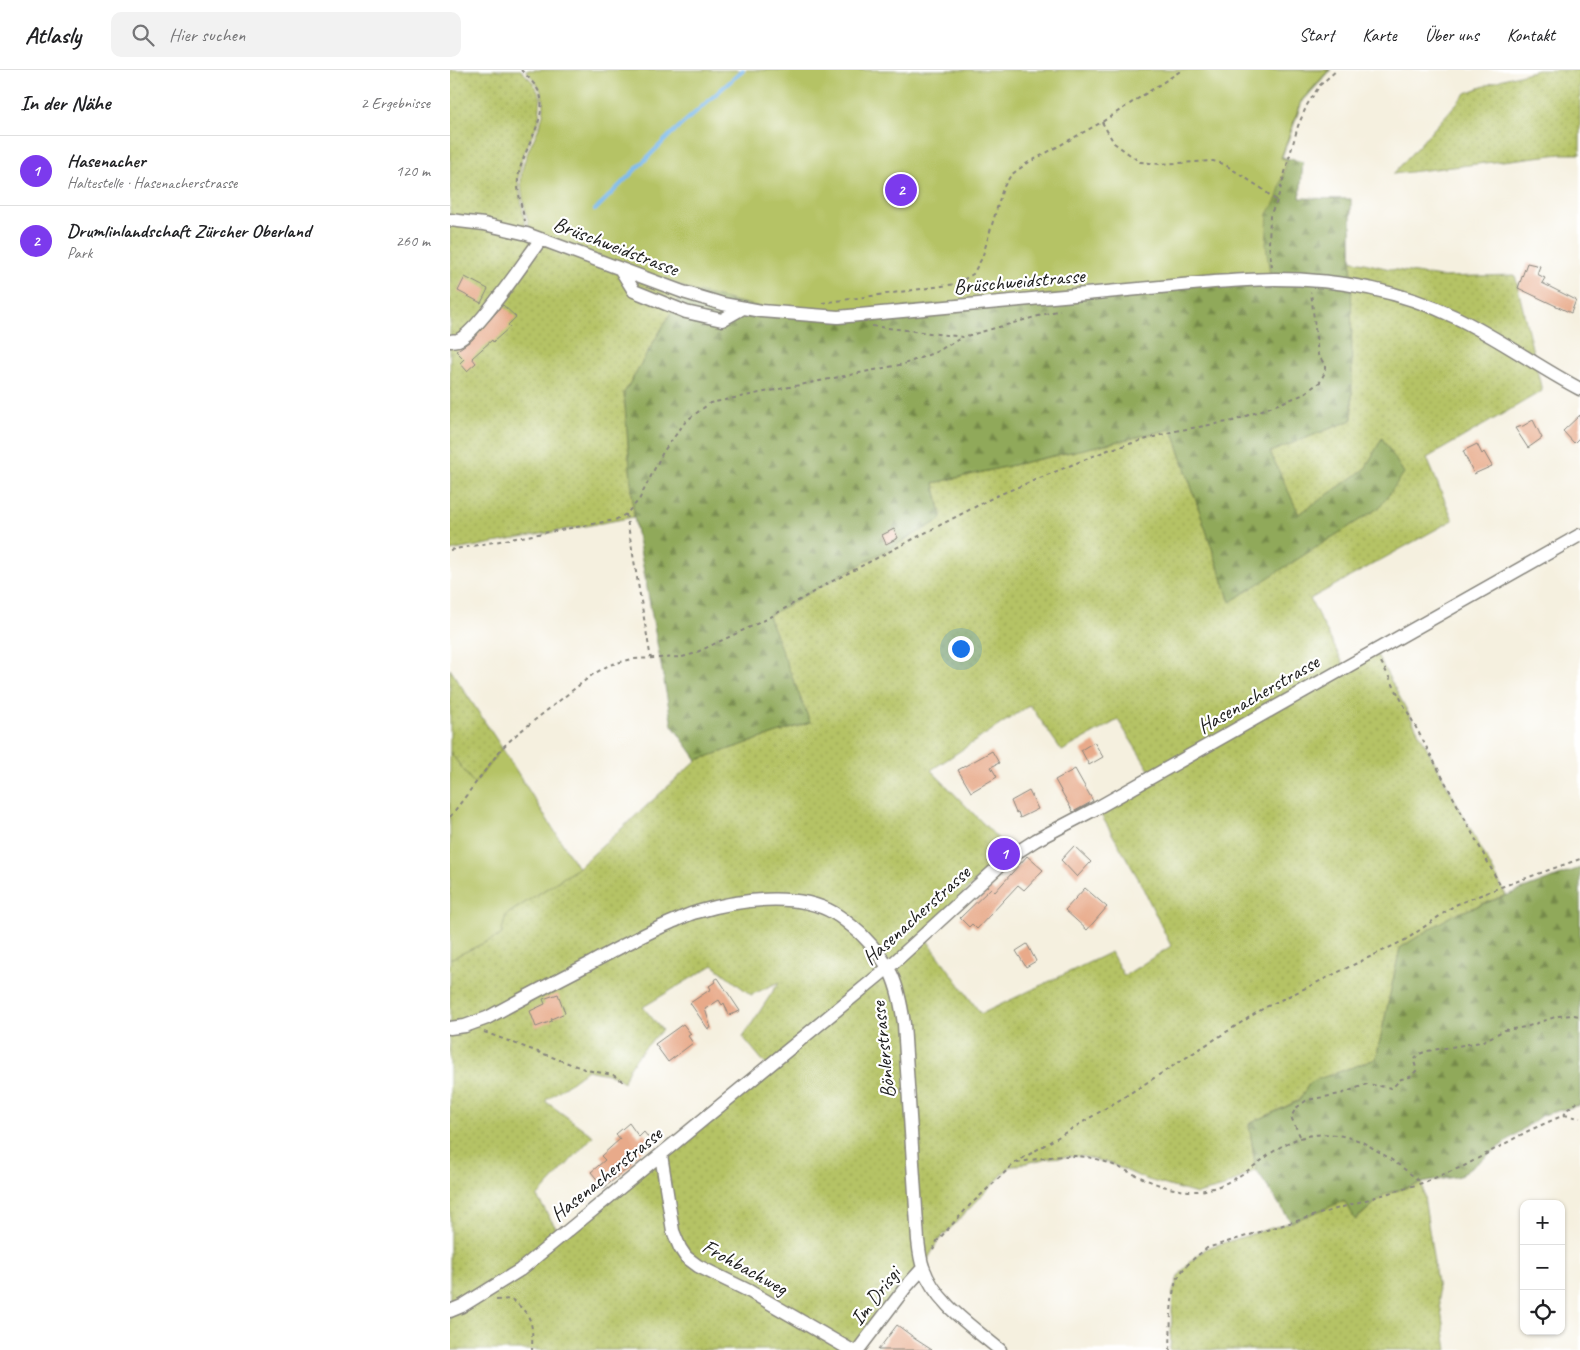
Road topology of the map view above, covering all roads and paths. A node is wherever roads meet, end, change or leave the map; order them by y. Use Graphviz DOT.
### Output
graph roads {
  1 [pos="521,70"];
  2 [pos="1182,70"];
  3 [pos="1337,70"];
  4 [pos="1102,122"];
  5 [pos="1277,201"];
  6 [pos="450,220"];
  7 [pos="527,234"];
  8 [pos="540,239"];
  9 [pos="621,270"];
  10 [pos="1273,278"];
  11 [pos="1312,280"];
  12 [pos="818,304"];
  13 [pos="743,308"];
  14 [pos="1066,308"];
  15 [pos="870,326"];
  16 [pos="963,337"];
  17 [pos="450,341"];
  18 [pos="1580,389"];
  19 [pos="626,514"];
  20 [pos="1580,535"];
  21 [pos="450,550"];
  22 [pos="1374,651"];
  23 [pos="651,658"];
  24 [pos="450,817"];
  25 [pos="1580,859"];
  26 [pos="1501,887"];
  27 [pos="889,967"];
  28 [pos="1580,1016"];
  29 [pos="465,1026"];
  30 [pos="450,1028"];
  31 [pos="624,1082"];
  32 [pos="1580,1100"];
  33 [pos="1564,1116"];
  34 [pos="1580,1118"];
  35 [pos="1300,1137"];
  36 [pos="661,1155"];
  37 [pos="1015,1163"];
  38 [pos="1422,1183"];
  39 [pos="923,1268"];
  40 [pos="488,1301"];
  41 [pos="450,1311"];
  42 [pos="532,1350"];
  43 [pos="850,1350"];
  44 [pos="858,1350"];
  45 [pos="1000,1350"];
  46 [pos="1170,1350"];
  1 -- 7 [label="path"];
  2 -- 4 [label="path"];
  3 -- 5 [label="path"];
  4 -- 5 [label="path"];
  4 -- 12 [label="path"];
  5 -- 10 [label="path"];
  6 -- 7 [label="street, Brüschweidstrasse"];
  7 -- 8 [label="street, Brüschweidstrasse"];
  8 -- 9 [label="street, Brüschweidstrasse"];
  8 -- 17 [label="street"];
  9 -- 13 [label="street, Brüschweidstrasse"];
  9 -- 13 [label="street"];
  10 -- 11 [label="street, Brüschweidstrasse"];
  10 -- 13 [label="street, Brüschweidstrasse"];
  11 -- 18 [label="street, Brüschweidstrasse"];
  11 -- 23 [label="path"];
  14 -- 16 [label="path"];
  15 -- 16 [label="path"];
  16 -- 19 [label="path"];
  19 -- 21 [label="path"];
  19 -- 23 [label="path"];
  20 -- 22 [label="street, Hasenacherstrasse"];
  22 -- 26 [label="path"];
  22 -- 27 [label="street, Hasenacherstrasse"];
  23 -- 24 [label="path"];
  25 -- 26 [label="path"];
  26 -- 37 [label="path"];
  27 -- 29 [label="street, Bönlerstrasse"];
  27 -- 36 [label="street, Hasenacherstrasse"];
  27 -- 39 [label="street, Bönlerstrasse"];
  28 -- 35 [label="path"];
  29 -- 30 [label="street, Bönlerstrasse"];
  29 -- 31 [label="path"];
  32 -- 33 [label="path"];
  33 -- 34 [label="path"];
  33 -- 38 [label="path"];
  35 -- 37 [label="path"];
  35 -- 38 [label="path"];
  36 -- 41 [label="street, Hasenacherstrasse"];
  36 -- 43 [label="street, Frohbachweg"];
  37 -- 39 [label="path"];
  38 -- 46 [label="path"];
  39 -- 44 [label="street, Im Drisgi"];
  39 -- 45 [label="street, Bönlerstrasse"];
  40 -- 42 [label="path"];
}
